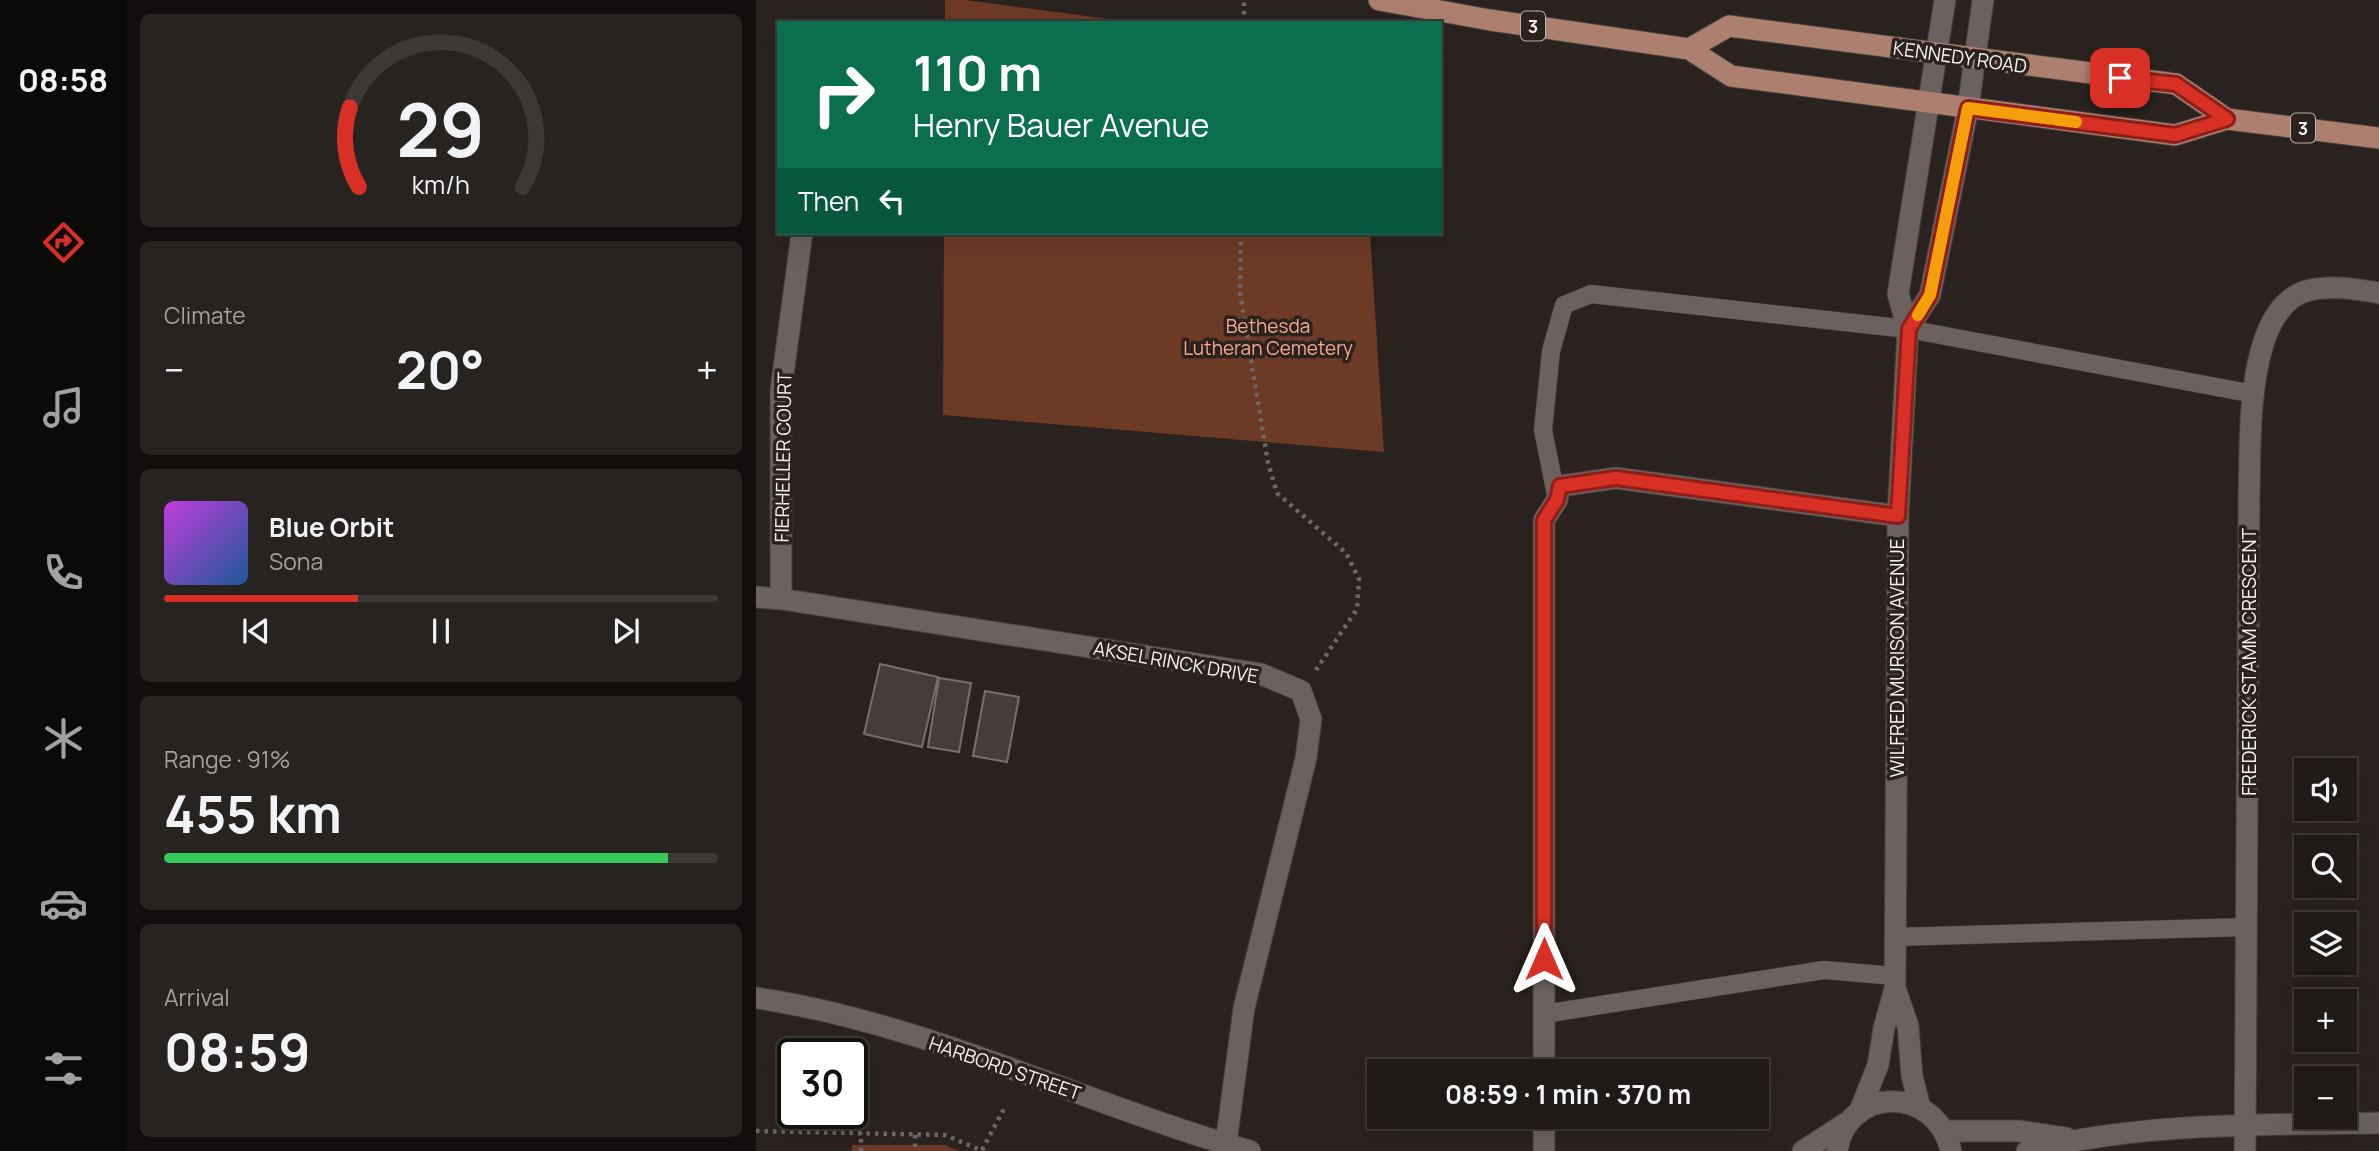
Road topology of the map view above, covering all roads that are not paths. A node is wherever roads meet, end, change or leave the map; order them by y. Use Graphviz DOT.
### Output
graph roads {
  1 [pos="1378,0"];
  2 [pos="1945,0"];
  3 [pos="1983,0"];
  4 [pos="1406,2"];
  5 [pos="1689,49"];
  6 [pos="1937,53"];
  7 [pos="1975,58"];
  8 [pos="1928,102"];
  9 [pos="1968,108"];
  10 [pos="2227,119"];
  11 [pos="2379,138"];
  12 [pos="802,235"];
  13 [pos="2379,293"];
  14 [pos="1909,329"];
  15 [pos="2253,394"];
  16 [pos="1557,500"];
  17 [pos="1898,516"];
  18 [pos="756,597"];
  19 [pos="781,599"];
  20 [pos="2248,927"];
  21 [pos="1895,937"];
  22 [pos="1895,982"];
  23 [pos="756,998"];
  24 [pos="1544,1014"];
  25 [pos="1544,1059"];
  26 [pos="1920,1107"];
  27 [pos="1856,1116"];
  28 [pos="2379,1123"];
  29 [pos="2245,1126"];
  30 [pos="1544,1129"];
  31 [pos="2072,1140"];
  32 [pos="1947,1141"];
  33 [pos="1225,1148"];
  34 [pos="1250,1151"];
  35 [pos="1544,1151"];
  36 [pos="1803,1151"];
  37 [pos="1837,1151"];
  38 [pos="2027,1151"];
  39 [pos="2245,1151"];
  1 -- 4 [label="main road, KENNEDY ROAD / 3"];
  2 -- 6 [label="street, WILFRED MURISON AVENUE"];
  3 -- 7 [label="street, WILFRED MURISON AVENUE"];
  4 -- 5 [label="main road, KENNEDY ROAD / 3"];
  5 -- 6 [label="main road, KENNEDY ROAD / 3"];
  5 -- 8 [label="main road, KENNEDY ROAD / 3"];
  6 -- 7 [label="main road, KENNEDY ROAD / 3"];
  6 -- 8 [label="street, WILFRED MURISON AVENUE"];
  7 -- 9 [label="street, WILFRED MURISON AVENUE"];
  7 -- 10 [label="main road, KENNEDY ROAD / 3"];
  8 -- 9 [label="main road, KENNEDY ROAD / 3"];
  8 -- 14 [label="street, WILFRED MURISON AVENUE"];
  9 -- 10 [label="main road, KENNEDY ROAD / 3"];
  9 -- 14 [label="street, WILFRED MURISON AVENUE"];
  10 -- 11 [label="main road, KENNEDY ROAD / 3"];
  12 -- 19 [label="street, FIERHELLER COURT"];
  13 -- 15 [label="street, FREDERICK STAMM CRESCENT"];
  14 -- 15 [label="lane"];
  14 -- 16 [label="lane"];
  14 -- 17 [label="street, WILFRED MURISON AVENUE"];
  15 -- 20 [label="street, FREDERICK STAMM CRESCENT"];
  16 -- 17 [label="street"];
  16 -- 24 [label="street"];
  17 -- 21 [label="street, WILFRED MURISON AVENUE"];
  18 -- 19 [label="street, AKSEL RINCK DRIVE"];
  19 -- 33 [label="street, AKSEL RINCK DRIVE"];
  20 -- 21 [label="lane"];
  20 -- 29 [label="street, FREDERICK STAMM CRESCENT"];
  21 -- 22 [label="street, WILFRED MURISON AVENUE"];
  22 -- 24 [label="lane"];
  22 -- 26 [label="street, WILFRED MURISON AVENUE"];
  22 -- 27 [label="street, WILFRED MURISON AVENUE"];
  23 -- 33 [label="street, HARBORD STREET"];
  24 -- 25 [label="street"];
  26 -- 27 [label="street"];
  26 -- 32 [label="street"];
  27 -- 36 [label="street"];
  27 -- 37 [label="street, WILFRED MURISON AVENUE"];
  28 -- 29 [label="street"];
  29 -- 31 [label="street"];
  29 -- 39 [label="street, FREDERICK STAMM CRESCENT"];
  30 -- 35 [label="street"];
  31 -- 32 [label="street"];
  31 -- 38 [label="street"];
  33 -- 34 [label="street, HARBORD STREET"];
}
